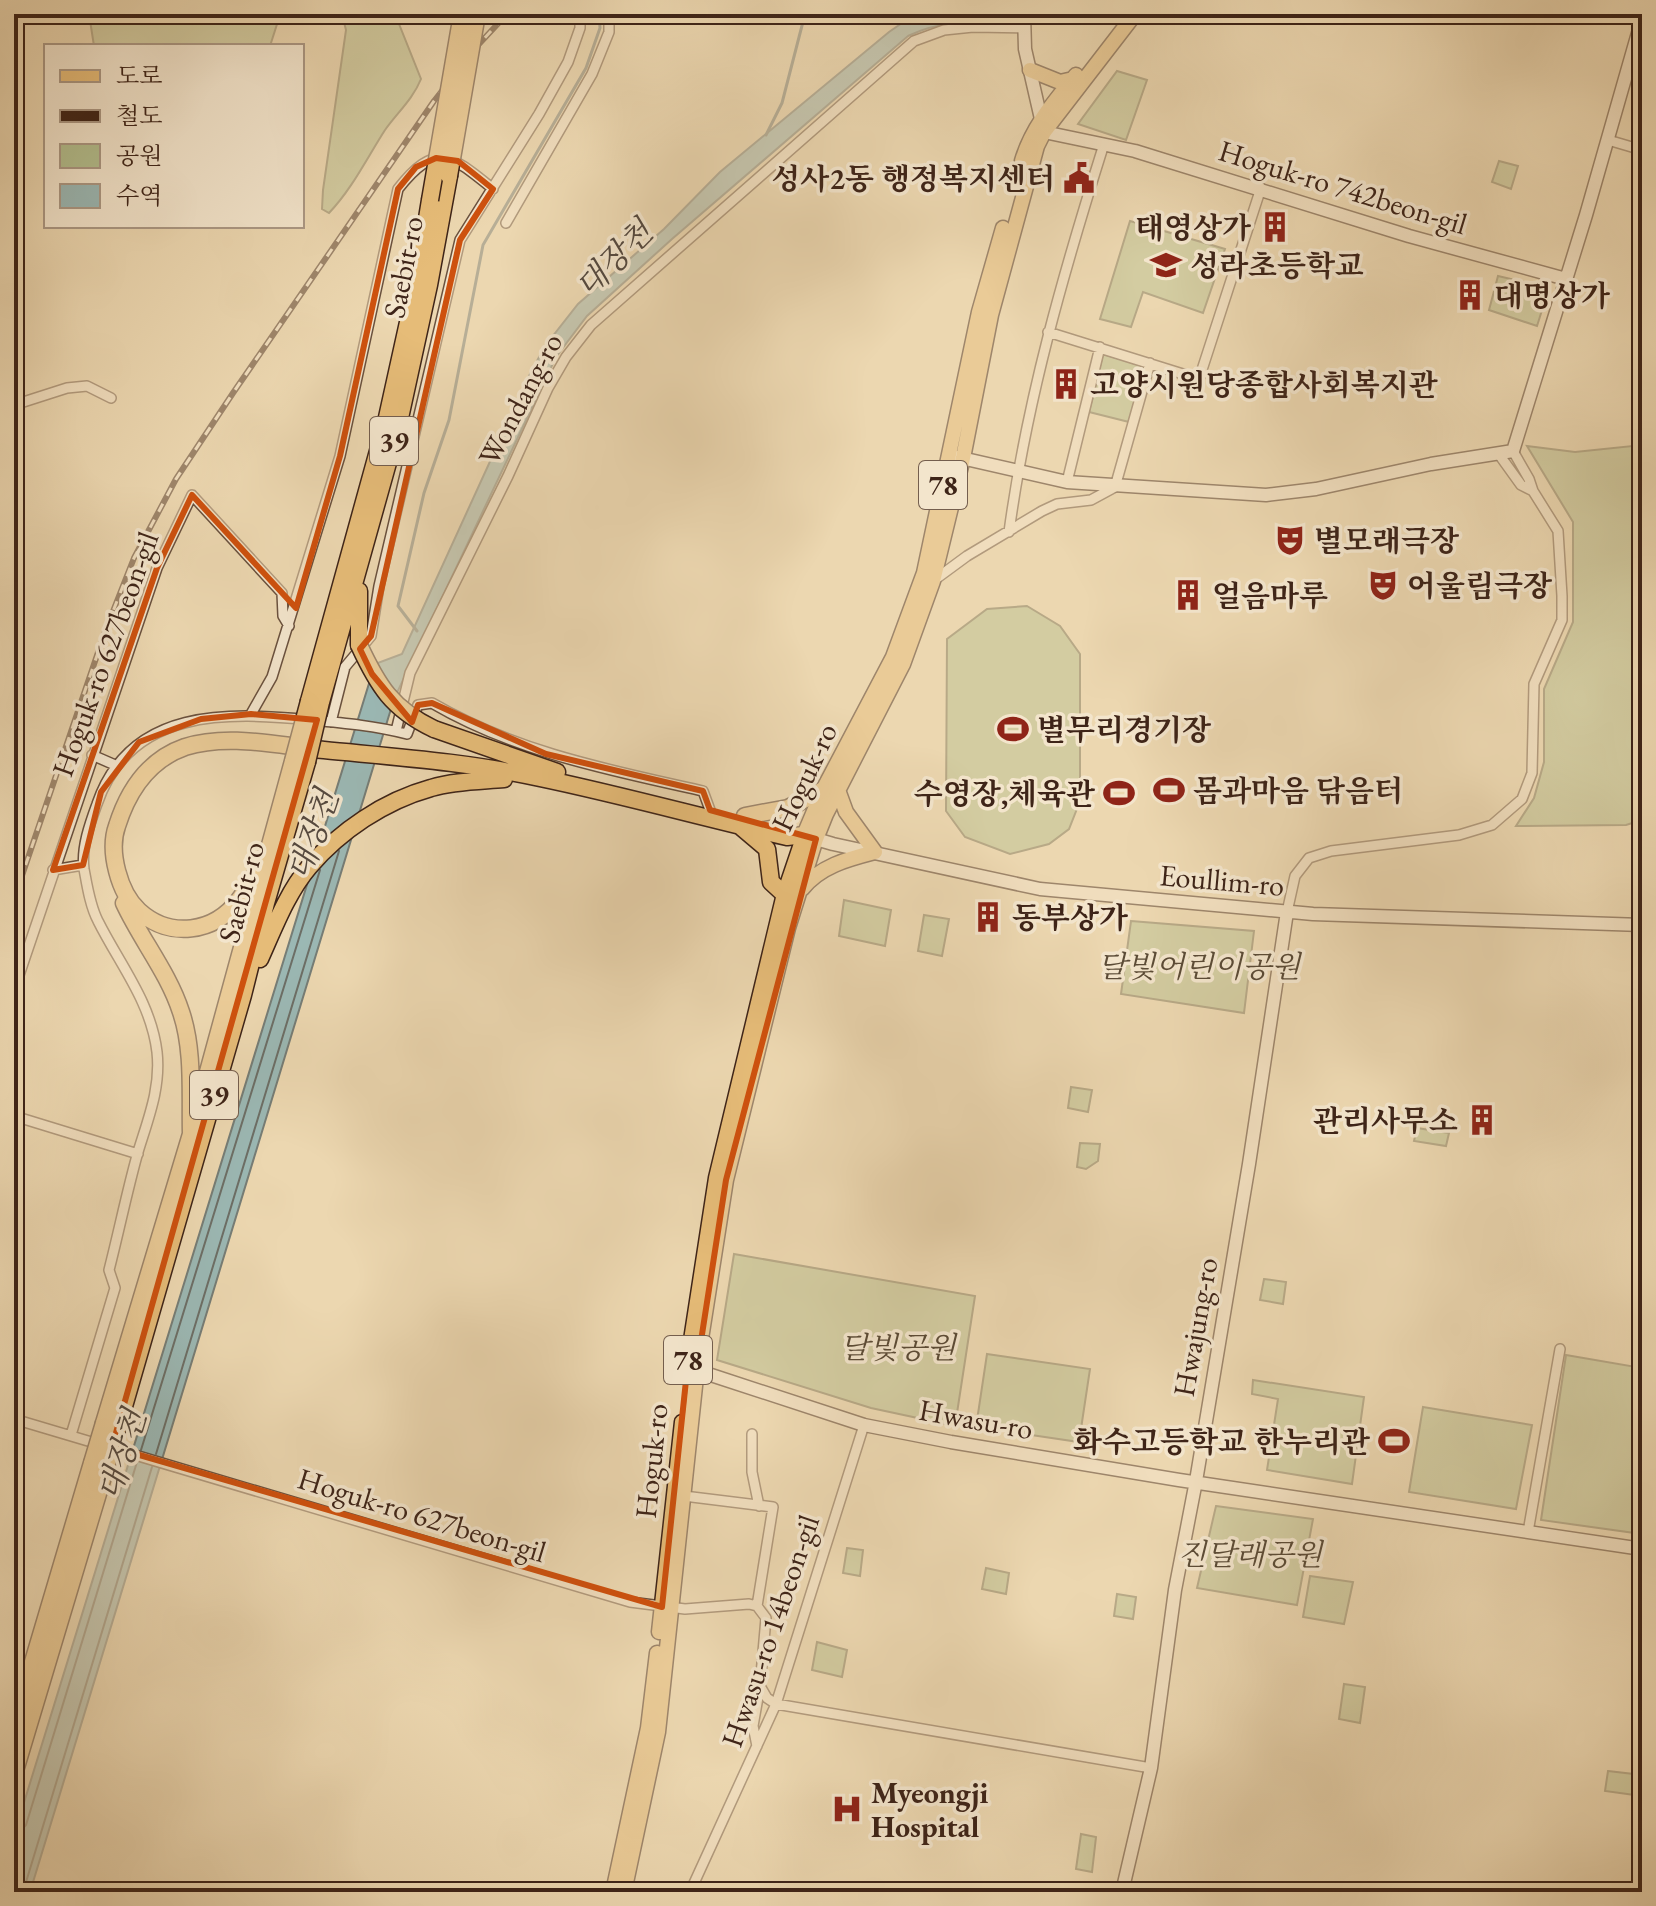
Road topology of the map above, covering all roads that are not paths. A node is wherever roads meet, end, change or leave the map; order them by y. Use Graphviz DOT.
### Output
graph roads {
  1 [pos="462,14"];
  2 [pos="477,14"];
  3 [pos="580,14"];
  4 [pos="609,14"];
  5 [pos="1024,14"];
  6 [pos="1123,14"];
  7 [pos="1135,14"];
  8 [pos="1642,19"];
  9 [pos="1025,28"];
  10 [pos="1629,62"];
  11 [pos="1642,69"];
  12 [pos="1030,70"];
  13 [pos="1073,79"];
  14 [pos="1042,126"];
  15 [pos="1608,140"];
  16 [pos="1104,144"];
  17 [pos="1642,150"];
  18 [pos="1261,188"];
  19 [pos="493,189"];
  20 [pos="506,223"];
  21 [pos="1566,279"];
  22 [pos="1048,332"];
  23 [pos="1100,347"];
  24 [pos="1150,363"];
  25 [pos="111,398"];
  26 [pos="14,405"];
  27 [pos="1513,451"];
  28 [pos="1498,453"];
  29 [pos="956,457"];
  30 [pos="1017,471"];
  31 [pos="1067,482"];
  32 [pos="1115,487"];
  33 [pos="1533,491"];
  34 [pos="1009,532"];
  35 [pos="360,565"];
  36 [pos="933,581"];
  37 [pos="289,626"];
  38 [pos="315,702"];
  39 [pos="251,714"];
  40 [pos="331,722"];
  41 [pos="393,730"];
  42 [pos="309,754"];
  43 [pos="92,755"];
  44 [pos="421,756"];
  45 [pos="115,765"];
  46 [pos="537,777"];
  47 [pos="591,780"];
  48 [pos="831,790"];
  49 [pos="710,810"];
  50 [pos="742,821"];
  51 [pos="810,837"];
  52 [pos="270,848"];
  53 [pos="875,852"];
  54 [pos="83,865"];
  55 [pos="53,870"];
  56 [pos="791,894"];
  57 [pos="1287,912"];
  58 [pos="1642,925"];
  59 [pos="14,990"];
  60 [pos="243,995"];
  61 [pos="14,1116"];
  62 [pos="191,1134"];
  63 [pos="138,1154"];
  64 [pos="1560,1349"];
  65 [pos="692,1372"];
  66 [pos="14,1419"];
  67 [pos="111,1425"];
  68 [pos="864,1425"];
  69 [pos="752,1434"];
  70 [pos="71,1435"];
  71 [pos="1196,1481"];
  72 [pos="684,1496"];
  73 [pos="759,1506"];
  74 [pos="1528,1532"];
  75 [pos="1642,1549"];
  76 [pos="73,1555"];
  77 [pos="757,1606"];
  78 [pos="667,1608"];
  79 [pos="760,1686"];
  80 [pos="776,1704"];
  81 [pos="14,1726"];
  82 [pos="757,1746"];
  83 [pos="1151,1768"];
  84 [pos="14,1774"];
  85 [pos="613,1892"];
  86 [pos="624,1892"];
  87 [pos="690,1892"];
  88 [pos="1122,1892"];
  1 -- 38 [label="highway, Saebit-ro / 39, bridge"];
  2 -- 35 [label="highway, Saebit-ro / 39, bridge"];
  3 -- 19 [label="street"];
  4 -- 20 [label="street"];
  5 -- 9 [label="street"];
  6 -- 13 [label="main road, Hoguk-ro / 78"];
  7 -- 14 [label="main road, Hoguk-ro / 78"];
  8 -- 10 [label="street"];
  9 -- 12 [label="street"];
  9 -- 41 [label="street, Wondang-ro"];
  10 -- 11 [label="street"];
  10 -- 15 [label="street"];
  12 -- 13 [label="main road"];
  12 -- 14 [label="street"];
  13 -- 14 [label="main road, Hoguk-ro / 78"];
  14 -- 16 [label="street, Hoguk-ro 742beon-gil"];
  14 -- 29 [label="main road, Hoguk-ro / 78"];
  15 -- 17 [label="street"];
  15 -- 21 [label="street"];
  16 -- 18 [label="street, Hoguk-ro 742beon-gil"];
  16 -- 22 [label="street"];
  18 -- 21 [label="street, Hoguk-ro 742beon-gil"];
  18 -- 24 [label="street"];
  19 -- 37 [label="street"];
  19 -- 40 [label="street"];
  21 -- 27 [label="street"];
  22 -- 23 [label="street"];
  22 -- 30 [label="street"];
  23 -- 24 [label="street"];
  23 -- 31 [label="street"];
  24 -- 32 [label="street"];
  25 -- 26 [label="street"];
  27 -- 28 [label="street"];
  27 -- 33 [label="street"];
  28 -- 32 [label="street"];
  28 -- 33 [label="street"];
  29 -- 30 [label="street"];
  29 -- 36 [label="main road, Hoguk-ro / 78"];
  29 -- 48 [label="main road, Hoguk-ro / 78"];
  30 -- 31 [label="street"];
  30 -- 34 [label="street"];
  31 -- 32 [label="street"];
  32 -- 34 [label="street"];
  33 -- 57 [label="street"];
  34 -- 36 [label="street"];
  35 -- 38 [label="highway, Saebit-ro / 39"];
  35 -- 47 [label="highway, bridge"];
  36 -- 48 [label="main road, Hoguk-ro / 78"];
  37 -- 39 [label="street"];
  37 -- 43 [label="street, Hoguk-ro 627beon-gil"];
  38 -- 42 [label="highway, Saebit-ro / 39, bridge"];
  39 -- 40 [label="street"];
  39 -- 45 [label="street"];
  40 -- 41 [label="street"];
  41 -- 49 [label="street"];
  42 -- 44 [label="highway"];
  42 -- 52 [label="highway, Saebit-ro / 39"];
  42 -- 52 [label="highway"];
  42 -- 60 [label="highway, Saebit-ro / 39"];
  42 -- 62 [label="highway"];
  43 -- 45 [label="street"];
  43 -- 55 [label="street, Hoguk-ro 627beon-gil"];
  44 -- 46 [label="highway"];
  44 -- 47 [label="highway"];
  45 -- 54 [label="street"];
  46 -- 50 [label="highway"];
  46 -- 60 [label="highway"];
  47 -- 49 [label="highway"];
  48 -- 50 [label="highway"];
  48 -- 51 [label="main road, Hoguk-ro / 78"];
  48 -- 53 [label="main road"];
  49 -- 50 [label="highway"];
  50 -- 51 [label="highway"];
  50 -- 56 [label="highway"];
  51 -- 53 [label="street, Eoullim-ro"];
  51 -- 56 [label="main road, Hoguk-ro / 78"];
  52 -- 62 [label="highway, Saebit-ro / 39"];
  53 -- 56 [label="main road"];
  53 -- 57 [label="street, Eoullim-ro"];
  54 -- 55 [label="street"];
  54 -- 63 [label="street"];
  55 -- 59 [label="street, Hoguk-ro 627beon-gil"];
  56 -- 65 [label="main road, Hoguk-ro / 78"];
  57 -- 58 [label="street, Eoullim-ro"];
  57 -- 71 [label="street, Hwajung-ro"];
  60 -- 67 [label="highway, Saebit-ro / 39"];
  61 -- 63 [label="street"];
  62 -- 67 [label="highway, Saebit-ro / 39"];
  63 -- 70 [label="street"];
  64 -- 74 [label="street"];
  65 -- 68 [label="street, Hwasu-ro"];
  65 -- 72 [label="main road, Hoguk-ro / 78"];
  65 -- 78 [label="main road, Hoguk-ro / 78"];
  66 -- 70 [label="street"];
  67 -- 76 [label="highway, Saebit-ro / 39, bridge"];
  68 -- 71 [label="street, Hwasu-ro"];
  68 -- 80 [label="street, Hwasu-ro 14beon-gil"];
  69 -- 73 [label="street"];
  70 -- 78 [label="street, Hoguk-ro 627beon-gil"];
  71 -- 74 [label="street, Hwasu-ro"];
  71 -- 83 [label="street, Hwajung-ro"];
  72 -- 73 [label="street, Hoguk-ro"];
  72 -- 78 [label="main road, Hoguk-ro / 78"];
  73 -- 77 [label="street"];
  74 -- 75 [label="street, Hwasu-ro"];
  76 -- 81 [label="highway, Saebit-ro / 39"];
  76 -- 84 [label="highway, Saebit-ro / 39"];
  77 -- 78 [label="street"];
  77 -- 79 [label="street"];
  78 -- 85 [label="main road, Hoguk-ro / 78"];
  78 -- 86 [label="main road, Hoguk-ro / 78"];
  79 -- 80 [label="street"];
  79 -- 82 [label="street"];
  80 -- 82 [label="street, Hwasu-ro 14beon-gil"];
  80 -- 83 [label="street"];
  82 -- 87 [label="street, Hwasu-ro 14beon-gil"];
  83 -- 88 [label="street, Hwajung-ro"];
}
